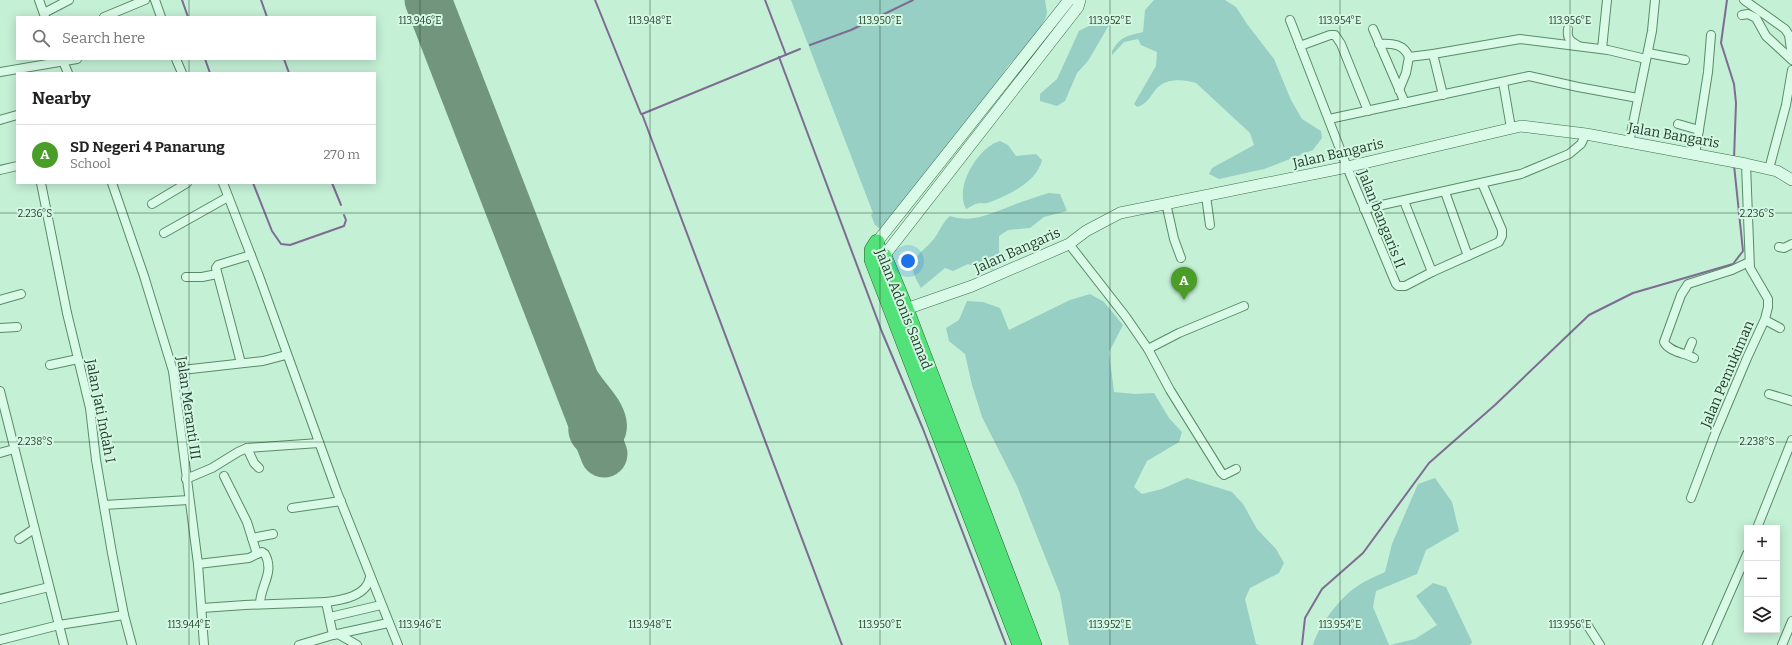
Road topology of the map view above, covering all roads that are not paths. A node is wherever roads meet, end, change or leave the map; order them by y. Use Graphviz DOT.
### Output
graph roads {
  1 [pos="39,0"];
  2 [pos="69,0"];
  3 [pos="145,0"];
  4 [pos="155,0"];
  5 [pos="1069,0"];
  6 [pos="1080,0"];
  7 [pos="1607,0"];
  8 [pos="1655,0"];
  9 [pos="1744,0"];
  10 [pos="45,15"];
  11 [pos="1742,15"];
  12 [pos="106,16"];
  13 [pos="161,16"];
  14 [pos="1290,20"];
  15 [pos="1568,29"];
  16 [pos="1373,30"];
  17 [pos="1710,35"];
  18 [pos="1379,44"];
  19 [pos="1300,46"];
  20 [pos="1580,46"];
  21 [pos="1602,49"];
  22 [pos="1433,54"];
  23 [pos="1647,56"];
  24 [pos="1409,57"];
  25 [pos="1792,58"];
  26 [pos="62,60"];
  27 [pos="176,60"];
  28 [pos="1685,60"];
  29 [pos="1792,70"];
  30 [pos="0,72"];
  31 [pos="17,72"];
  32 [pos="68,72"];
  33 [pos="182,72"];
  34 [pos="1503,82"];
  35 [pos="1399,90"];
  36 [pos="1443,95"];
  37 [pos="1638,98"];
  38 [pos="1405,103"];
  39 [pos="1368,111"];
  40 [pos="16,115"];
  41 [pos="1329,119"];
  42 [pos="0,120"];
  43 [pos="1678,124"];
  44 [pos="1511,128"];
  45 [pos="1699,130"];
  46 [pos="1586,134"];
  47 [pos="1629,143"];
  48 [pos="1694,155"];
  49 [pos="1738,162"];
  50 [pos="16,166"];
  51 [pos="1347,167"];
  52 [pos="1769,169"];
  53 [pos="0,170"];
  54 [pos="1792,180"];
  55 [pos="1482,183"];
  56 [pos="41,184"];
  57 [pos="112,184"];
  58 [pos="185,184"];
  59 [pos="223,184"];
  60 [pos="1445,192"];
  61 [pos="1206,196"];
  62 [pos="228,197"];
  63 [pos="1404,200"];
  64 [pos="152,204"];
  65 [pos="1166,204"];
  66 [pos="1364,208"];
  67 [pos="1210,225"];
  68 [pos="164,233"];
  69 [pos="1069,244"];
  70 [pos="1792,244"];
  71 [pos="1780,247"];
  72 [pos="880,249"];
  73 [pos="251,255"];
  74 [pos="1468,256"];
  75 [pos="1181,258"];
  76 [pos="1749,262"];
  77 [pos="1432,272"];
  78 [pos="217,274"];
  79 [pos="186,277"];
  80 [pos="21,294"];
  81 [pos="0,300"];
  82 [pos="1244,306"];
  83 [pos="906,309"];
  84 [pos="1765,320"];
  85 [pos="17,327"];
  86 [pos="0,328"];
  87 [pos="1780,328"];
  88 [pos="1692,342"];
  89 [pos="1148,349"];
  90 [pos="286,355"];
  91 [pos="78,359"];
  92 [pos="241,363"];
  93 [pos="50,365"];
  94 [pos="173,371"];
  95 [pos="0,392"];
  96 [pos="1770,394"];
  97 [pos="1792,401"];
  98 [pos="1792,440"];
  99 [pos="319,443"];
  100 [pos="950,444"];
  101 [pos="246,448"];
  102 [pos="14,449"];
  103 [pos="0,453"];
  104 [pos="259,468"];
  105 [pos="1236,469"];
  106 [pos="224,476"];
  107 [pos="186,479"];
  108 [pos="1691,498"];
  109 [pos="189,500"];
  110 [pos="341,501"];
  111 [pos="104,505"];
  112 [pos="292,508"];
  113 [pos="1758,525"];
  114 [pos="34,529"];
  115 [pos="273,534"];
  116 [pos="252,538"];
  117 [pos="19,539"];
  118 [pos="257,554"];
  119 [pos="1744,561"];
  120 [pos="198,564"];
  121 [pos="370,576"];
  122 [pos="49,587"];
  123 [pos="0,599"];
  124 [pos="326,602"];
  125 [pos="260,604"];
  126 [pos="381,605"];
  127 [pos="202,608"];
  128 [pos="124,615"];
  129 [pos="330,617"];
  130 [pos="1792,621"];
  131 [pos="388,623"];
  132 [pos="1586,623"];
  133 [pos="59,625"];
  134 [pos="336,634"];
  135 [pos="0,640"];
  136 [pos="64,645"];
  137 [pos="132,645"];
  138 [pos="204,645"];
  139 [pos="299,645"];
  140 [pos="357,645"];
  141 [pos="398,645"];
  142 [pos="1020,645"];
  143 [pos="1034,645"];
  144 [pos="1600,645"];
  145 [pos="1707,645"];
  146 [pos="1782,645"];
  1 -- 10 [label="street"];
  2 -- 10 [label="street"];
  3 -- 12 [label="street"];
  4 -- 13 [label="street"];
  5 -- 72 [label="street"];
  6 -- 72 [label="street"];
  7 -- 21 [label="street"];
  8 -- 23 [label="street"];
  9 -- 25 [label="street"];
  11 -- 25 [label="street"];
  14 -- 19 [label="street, Jalan bangaris II"];
  15 -- 20 [label="street"];
  16 -- 18 [label="street"];
  17 -- 45 [label="street"];
  18 -- 24 [label="street"];
  18 -- 35 [label="street"];
  19 -- 39 [label="street"];
  19 -- 41 [label="street, Jalan bangaris II"];
  20 -- 21 [label="street"];
  20 -- 22 [label="street"];
  21 -- 23 [label="street"];
  22 -- 24 [label="street"];
  22 -- 36 [label="street"];
  23 -- 28 [label="street"];
  23 -- 37 [label="street"];
  24 -- 35 [label="street"];
  26 -- 31 [label="street"];
  26 -- 32 [label="street"];
  27 -- 33 [label="street"];
  29 -- 52 [label="street"];
  30 -- 31 [label="street"];
  34 -- 36 [label="street"];
  34 -- 37 [label="street"];
  34 -- 44 [label="street"];
  35 -- 38 [label="street"];
  36 -- 38 [label="street"];
  37 -- 47 [label="street"];
  38 -- 39 [label="street"];
  39 -- 41 [label="street"];
  40 -- 42 [label="street"];
  41 -- 51 [label="street, Jalan bangaris II"];
  43 -- 45 [label="street"];
  44 -- 46 [label="street, Jalan Bangaris"];
  44 -- 51 [label="street, Jalan Bangaris"];
  45 -- 48 [label="street"];
  46 -- 47 [label="street, Jalan Bangaris"];
  46 -- 55 [label="street"];
  47 -- 48 [label="street, Jalan Bangaris"];
  48 -- 49 [label="street, Jalan Bangaris"];
  49 -- 52 [label="street, Jalan Bangaris"];
  49 -- 76 [label="street, Jalan Pemukiman"];
  50 -- 53 [label="street"];
  51 -- 61 [label="street, Jalan Bangaris"];
  51 -- 66 [label="street, Jalan bangaris II"];
  52 -- 54 [label="street, Jalan Bangaris"];
  55 -- 60 [label="street"];
  55 -- 74 [label="street, Jalan bangaris II"];
  56 -- 91 [label="street, Jalan Jati Indah I"];
  57 -- 94 [label="street, Jalan Meranti III"];
  58 -- 64 [label="street"];
  59 -- 62 [label="street"];
  60 -- 63 [label="street"];
  60 -- 74 [label="street"];
  61 -- 65 [label="street, Jalan Bangaris"];
  61 -- 67 [label="street"];
  62 -- 68 [label="street"];
  62 -- 73 [label="street"];
  63 -- 66 [label="street"];
  63 -- 77 [label="street"];
  65 -- 69 [label="street, Jalan Bangaris"];
  65 -- 75 [label="street"];
  66 -- 77 [label="street, Jalan bangaris II"];
  69 -- 83 [label="street, Jalan Bangaris"];
  69 -- 89 [label="street"];
  70 -- 71 [label="street"];
  72 -- 83 [label="highway, Jalan Adonis Samad"];
  72 -- 100 [label="highway, Jalan Adonis Samad"];
  73 -- 78 [label="street"];
  73 -- 90 [label="street"];
  74 -- 77 [label="street, Jalan bangaris II"];
  76 -- 84 [label="street, Jalan Pemukiman"];
  76 -- 88 [label="street"];
  78 -- 79 [label="street"];
  78 -- 92 [label="street"];
  80 -- 81 [label="street"];
  82 -- 89 [label="street"];
  83 -- 100 [label="highway, Jalan Adonis Samad"];
  84 -- 87 [label="street"];
  84 -- 108 [label="street, Jalan Pemukiman"];
  85 -- 86 [label="street"];
  89 -- 105 [label="street"];
  90 -- 92 [label="street"];
  90 -- 99 [label="street"];
  91 -- 93 [label="street"];
  91 -- 111 [label="street, Jalan Jati Indah I"];
  92 -- 94 [label="street"];
  94 -- 107 [label="street, Jalan Meranti III"];
  95 -- 102 [label="street"];
  96 -- 97 [label="street"];
  98 -- 113 [label="street"];
  99 -- 101 [label="street"];
  99 -- 110 [label="street"];
  100 -- 142 [label="highway, Jalan Adonis Samad"];
  100 -- 143 [label="highway, Jalan Adonis Samad"];
  101 -- 104 [label="street"];
  101 -- 107 [label="street"];
  102 -- 103 [label="street"];
  102 -- 114 [label="street"];
  106 -- 116 [label="street"];
  107 -- 109 [label="street, Jalan Meranti III"];
  109 -- 111 [label="street"];
  109 -- 120 [label="street, Jalan Meranti III"];
  110 -- 112 [label="street"];
  110 -- 121 [label="street"];
  111 -- 128 [label="street, Jalan Jati Indah I"];
  114 -- 117 [label="street"];
  114 -- 122 [label="street"];
  115 -- 116 [label="street"];
  116 -- 118 [label="street"];
  118 -- 120 [label="street"];
  118 -- 125 [label="street"];
  119 -- 145 [label="street"];
  120 -- 127 [label="street, Jalan Meranti III"];
  121 -- 124 [label="street"];
  121 -- 126 [label="street"];
  122 -- 123 [label="street"];
  122 -- 133 [label="street"];
  124 -- 125 [label="street"];
  124 -- 129 [label="street"];
  125 -- 127 [label="street"];
  126 -- 129 [label="street"];
  126 -- 131 [label="street"];
  127 -- 138 [label="street, Jalan Meranti III"];
  128 -- 133 [label="street"];
  128 -- 137 [label="street, Jalan Jati Indah I"];
  129 -- 134 [label="street"];
  130 -- 146 [label="street"];
  131 -- 134 [label="street"];
  131 -- 141 [label="street"];
  132 -- 144 [label="street"];
  133 -- 135 [label="street"];
  133 -- 136 [label="street"];
  134 -- 139 [label="street"];
  134 -- 140 [label="street"];
}
